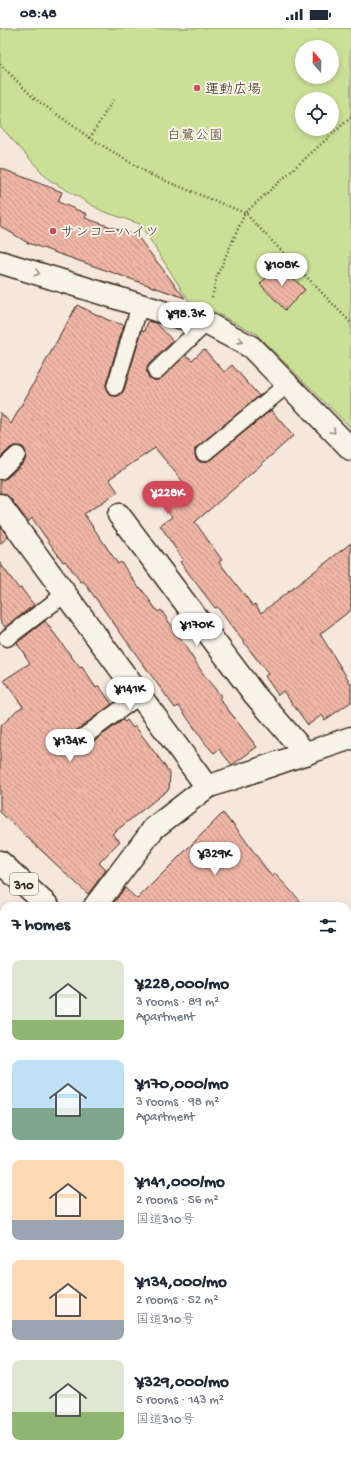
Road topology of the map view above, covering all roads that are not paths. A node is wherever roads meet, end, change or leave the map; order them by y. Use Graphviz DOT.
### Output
graph roads {
  1 [pos="0,262"];
  2 [pos="140,305"];
  3 [pos="206,323"];
  4 [pos="156,370"];
  5 [pos="288,384"];
  6 [pos="115,387"];
  7 [pos="351,449"];
  8 [pos="204,454"];
  9 [pos="17,455"];
  10 [pos="0,470"];
  11 [pos="0,505"];
  12 [pos="119,515"];
  13 [pos="65,594"];
  14 [pos="7,638"];
  15 [pos="140,695"];
  16 [pos="82,738"];
  17 [pos="351,738"];
  18 [pos="306,754"];
  19 [pos="207,787"];
  20 [pos="0,862"];
  21 [pos="44,902"];
  22 [pos="98,902"];
  1 -- 2 [label="main road, one-way"];
  2 -- 3 [label="main road"];
  2 -- 6 [label="lane"];
  3 -- 4 [label="lane"];
  3 -- 5 [label="main road, one-way"];
  5 -- 7 [label="main road, one-way"];
  5 -- 8 [label="lane"];
  9 -- 10 [label="lane"];
  11 -- 13 [label="main road"];
  12 -- 18 [label="main road"];
  13 -- 14 [label="lane"];
  13 -- 15 [label="main road"];
  15 -- 16 [label="lane"];
  15 -- 19 [label="main road"];
  17 -- 18 [label="main road"];
  18 -- 19 [label="main road"];
  19 -- 22 [label="main road"];
  20 -- 21 [label="main road, 310"];
}
